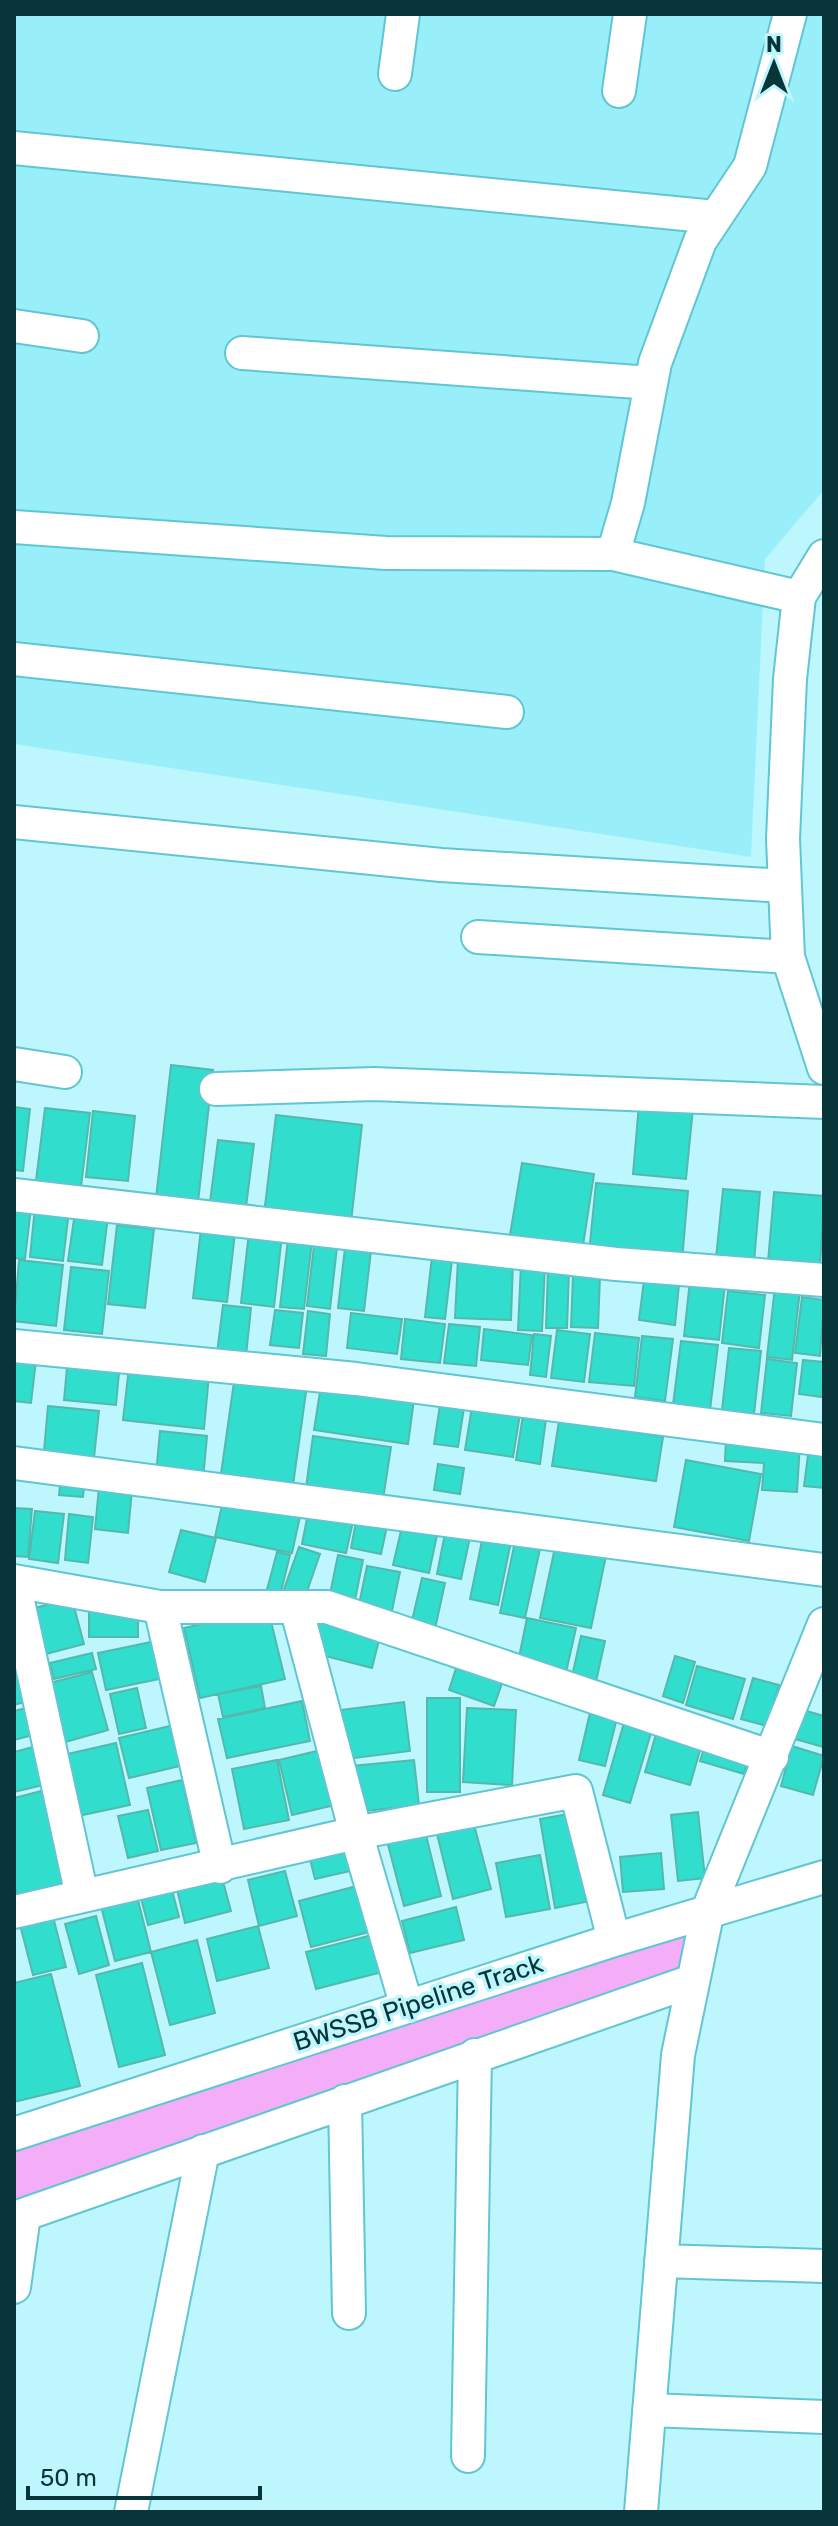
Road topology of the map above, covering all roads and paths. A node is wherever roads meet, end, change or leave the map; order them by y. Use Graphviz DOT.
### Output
graph roads {
  1 [pos="403,14"];
  2 [pos="630,14"];
  3 [pos="790,14"];
  4 [pos="395,74"];
  5 [pos="619,91"];
  6 [pos="14,148"];
  7 [pos="715,217"];
  8 [pos="14,326"];
  9 [pos="82,336"];
  10 [pos="242,353"];
  11 [pos="651,383"];
  12 [pos="14,527"];
  13 [pos="613,554"];
  14 [pos="824,556"];
  15 [pos="799,597"];
  16 [pos="14,659"];
  17 [pos="507,712"];
  18 [pos="14,822"];
  19 [pos="785,886"];
  20 [pos="478,937"];
  21 [pos="788,957"];
  22 [pos="14,1064"];
  23 [pos="824,1068"];
  24 [pos="65,1072"];
  25 [pos="216,1089"];
  26 [pos="824,1102"];
  27 [pos="14,1195"];
  28 [pos="824,1280"];
  29 [pos="14,1346"];
  30 [pos="824,1440"];
  31 [pos="14,1463"];
  32 [pos="824,1570"];
  33 [pos="14,1582"];
  34 [pos="160,1607"];
  35 [pos="296,1607"];
  36 [pos="824,1624"];
  37 [pos="772,1757"];
  38 [pos="356,1833"];
  39 [pos="220,1867"];
  40 [pos="824,1877"];
  41 [pos="82,1896"];
  42 [pos="708,1910"];
  43 [pos="14,1912"];
  44 [pos="614,1940"];
  45 [pos="692,1981"];
  46 [pos="407,2007"];
  47 [pos="475,2055"];
  48 [pos="345,2101"];
  49 [pos="14,2134"];
  50 [pos="203,2151"];
  51 [pos="19,2216"];
  52 [pos="661,2261"];
  53 [pos="824,2266"];
  54 [pos="14,2287"];
  55 [pos="349,2313"];
  56 [pos="649,2410"];
  57 [pos="824,2417"];
  58 [pos="468,2456"];
  59 [pos="131,2512"];
  60 [pos="641,2512"];
  1 -- 4 [label="street"];
  2 -- 5 [label="street"];
  3 -- 7 [label="street"];
  6 -- 7 [label="street"];
  7 -- 11 [label="street"];
  8 -- 9 [label="street"];
  10 -- 11 [label="street"];
  11 -- 13 [label="street"];
  12 -- 13 [label="street"];
  13 -- 15 [label="street"];
  14 -- 15 [label="street"];
  15 -- 19 [label="street"];
  16 -- 17 [label="street"];
  18 -- 19 [label="street"];
  19 -- 21 [label="street"];
  20 -- 21 [label="street"];
  21 -- 23 [label="street"];
  22 -- 24 [label="street"];
  25 -- 26 [label="street"];
  27 -- 28 [label="street"];
  29 -- 30 [label="street"];
  31 -- 32 [label="street"];
  33 -- 34 [label="street"];
  33 -- 41 [label="street"];
  34 -- 35 [label="street"];
  34 -- 39 [label="street"];
  35 -- 37 [label="street"];
  35 -- 38 [label="street"];
  36 -- 37 [label="street"];
  37 -- 42 [label="street"];
  38 -- 39 [label="street"];
  38 -- 44 [label="street"];
  38 -- 46 [label="street"];
  39 -- 41 [label="street"];
  40 -- 42 [label="street, BWSSB Pipeline Track"];
  41 -- 43 [label="street"];
  42 -- 44 [label="street, BWSSB Pipeline Track"];
  42 -- 45 [label="street"];
  44 -- 46 [label="street, BWSSB Pipeline Track"];
  45 -- 47 [label="street"];
  45 -- 52 [label="street"];
  46 -- 49 [label="street, BWSSB Pipeline Track"];
  47 -- 48 [label="street"];
  47 -- 58 [label="street"];
  48 -- 50 [label="street"];
  48 -- 55 [label="street"];
  50 -- 51 [label="street"];
  50 -- 59 [label="street"];
  51 -- 54 [label="street"];
  52 -- 53 [label="street"];
  52 -- 56 [label="street"];
  56 -- 57 [label="street"];
  56 -- 60 [label="street"];
}
